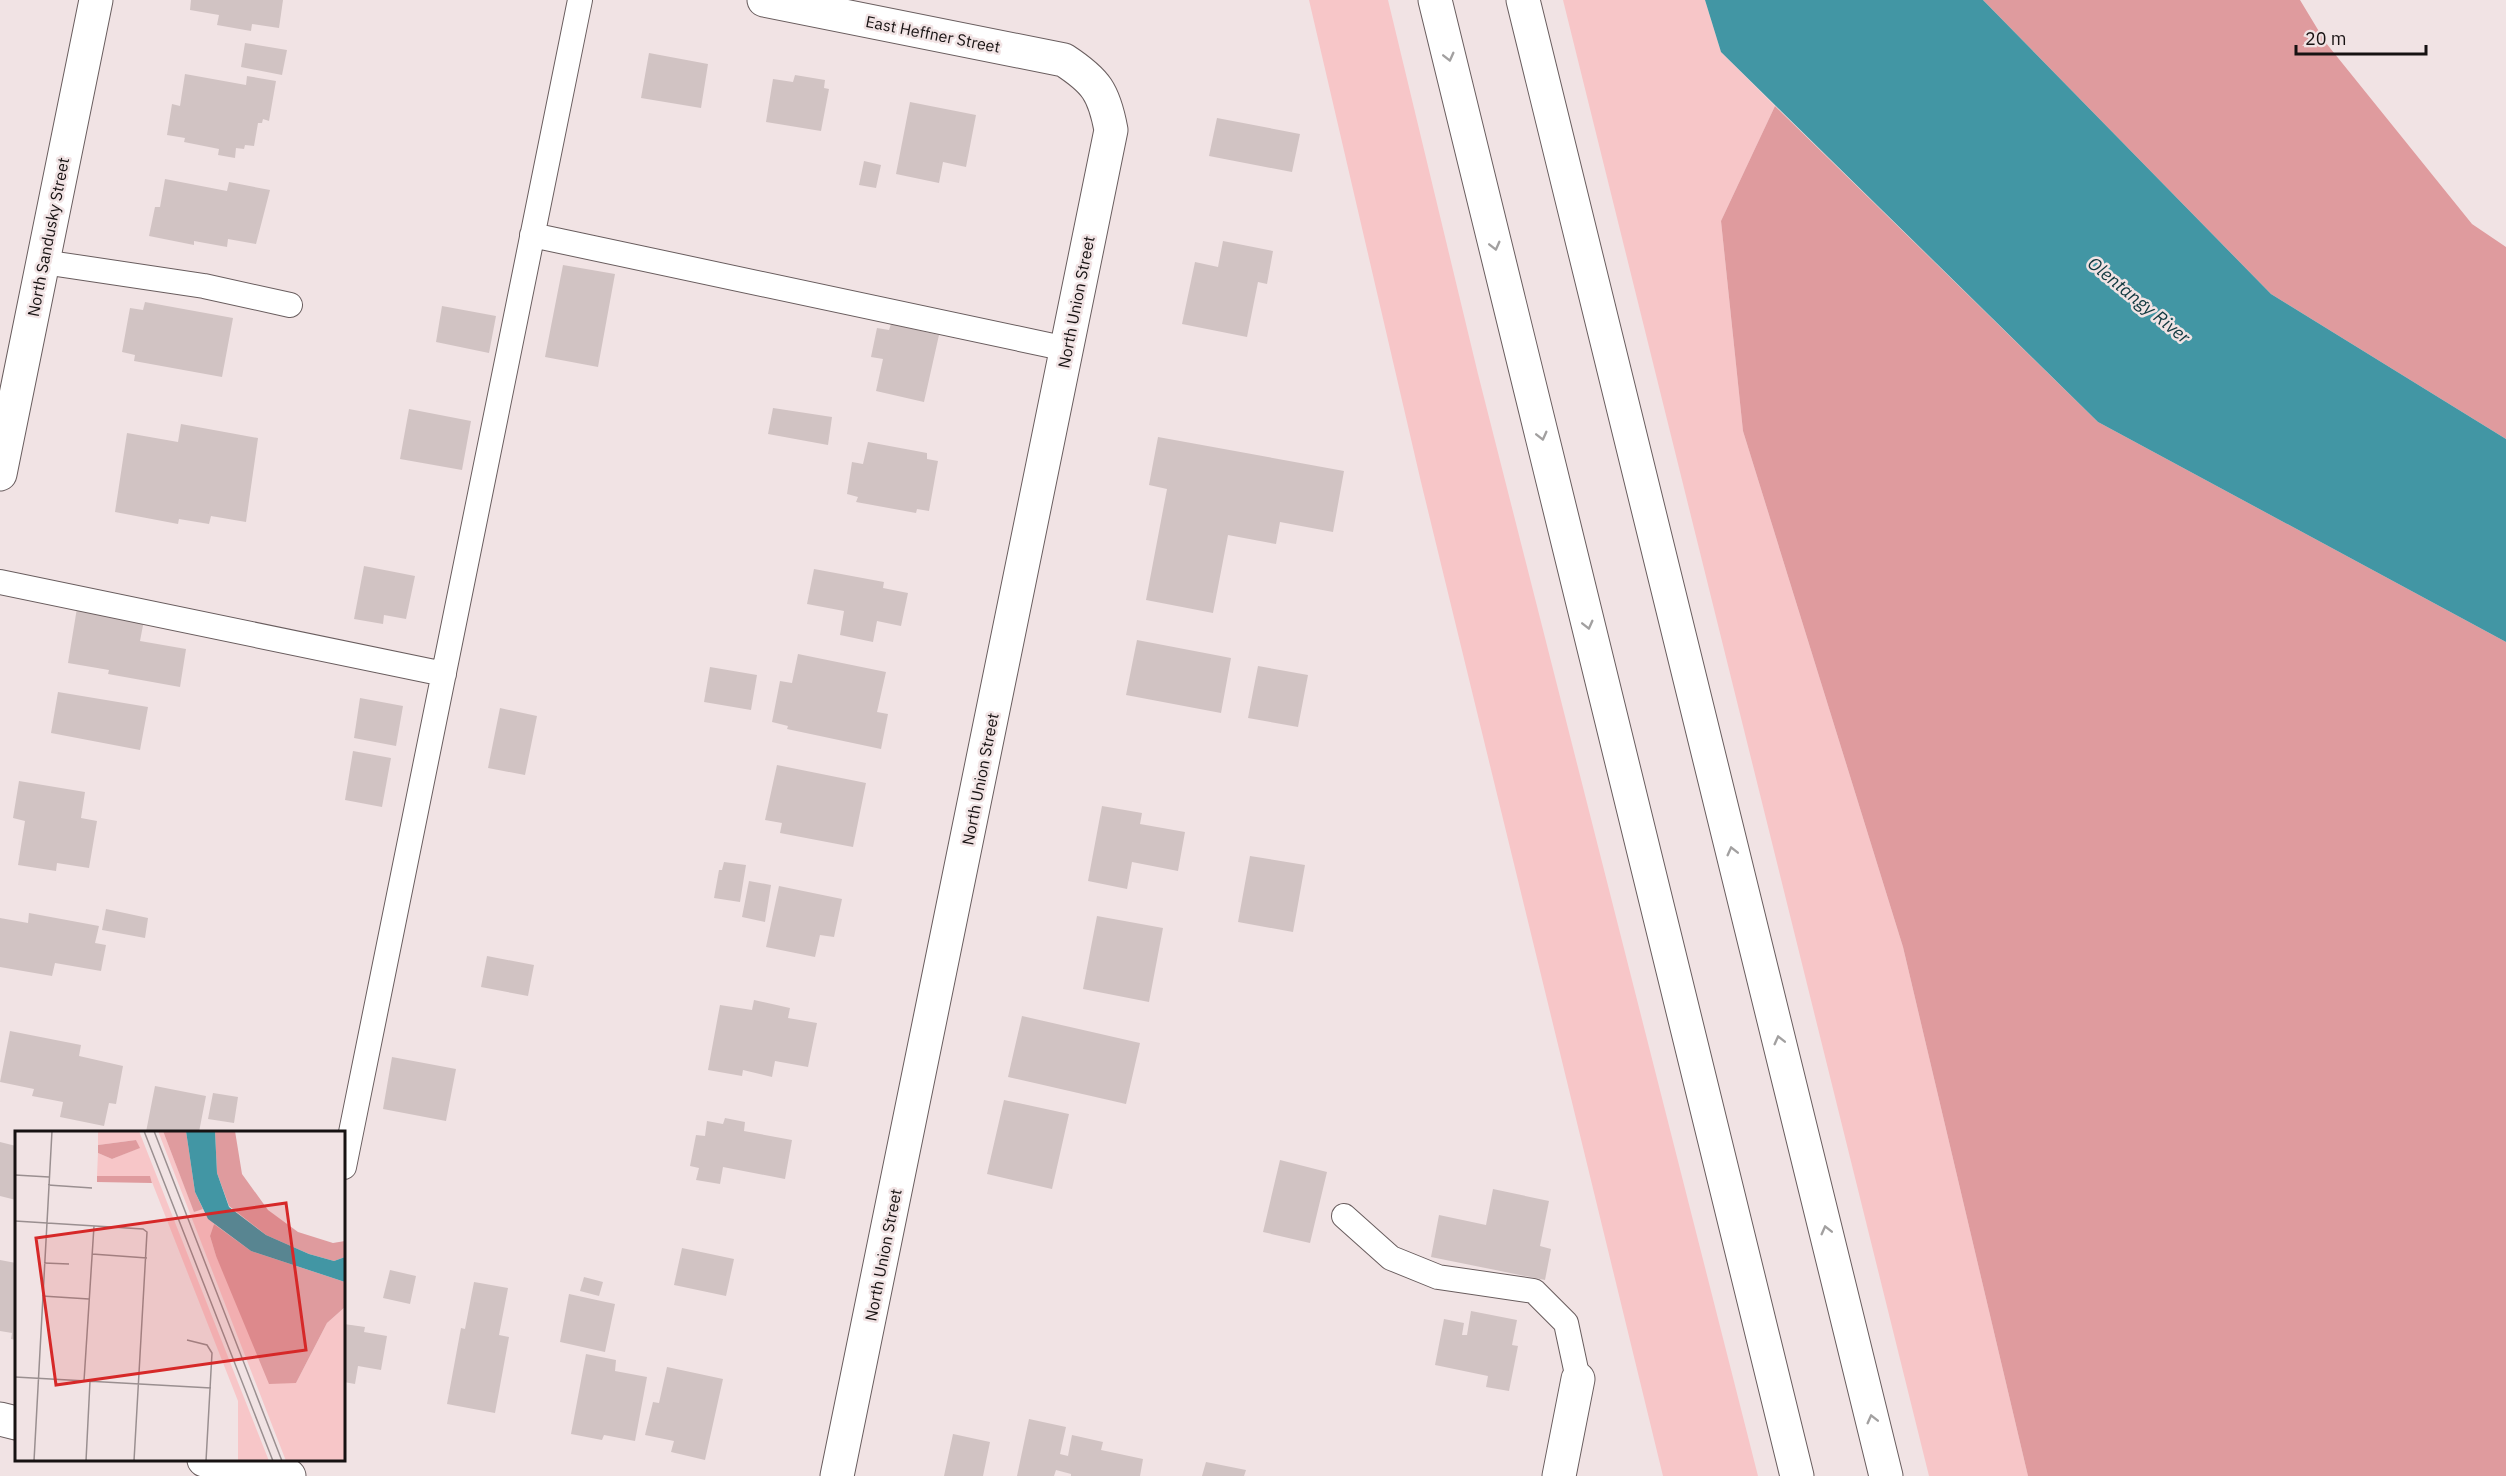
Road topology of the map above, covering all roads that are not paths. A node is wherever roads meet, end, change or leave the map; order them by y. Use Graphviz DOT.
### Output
graph roads {
  1 [pos="96,0"];
  2 [pos="580,0"];
  3 [pos="764,0"];
  4 [pos="1435,0"];
  5 [pos="1523,0"];
  6 [pos="1095,84"];
  7 [pos="532,236"];
  8 [pos="43,261"];
  9 [pos="290,305"];
  10 [pos="1067,349"];
  11 [pos="0,474"];
  12 [pos="0,582"];
  13 [pos="444,674"];
  14 [pos="345,1162"];
  15 [pos="1344,1216"];
  16 [pos="1578,1379"];
  17 [pos="0,1419"];
  18 [pos="15,1423"];
  19 [pos="212,1461"];
  20 [pos="285,1470"];
  21 [pos="837,1476"];
  22 [pos="1559,1476"];
  23 [pos="1797,1476"];
  24 [pos="1886,1476"];
  1 -- 8 [label="main road, North Sandusky Street"];
  2 -- 7 [label="lane"];
  3 -- 6 [label="main road, East Heffner Street"];
  4 -- 23 [label="main road, one-way"];
  24 -- 5 [label="main road, one-way"];
  6 -- 10 [label="main road, North Union Street"];
  7 -- 10 [label="lane"];
  7 -- 13 [label="lane"];
  8 -- 9 [label="lane"];
  8 -- 11 [label="main road, North Sandusky Street"];
  10 -- 21 [label="main road, North Union Street"];
  12 -- 13 [label="lane"];
  13 -- 14 [label="lane"];
  15 -- 16 [label="lane"];
  16 -- 22 [label="main road"];
  17 -- 18 [label="main road"];
  19 -- 20 [label="main road"];
}
